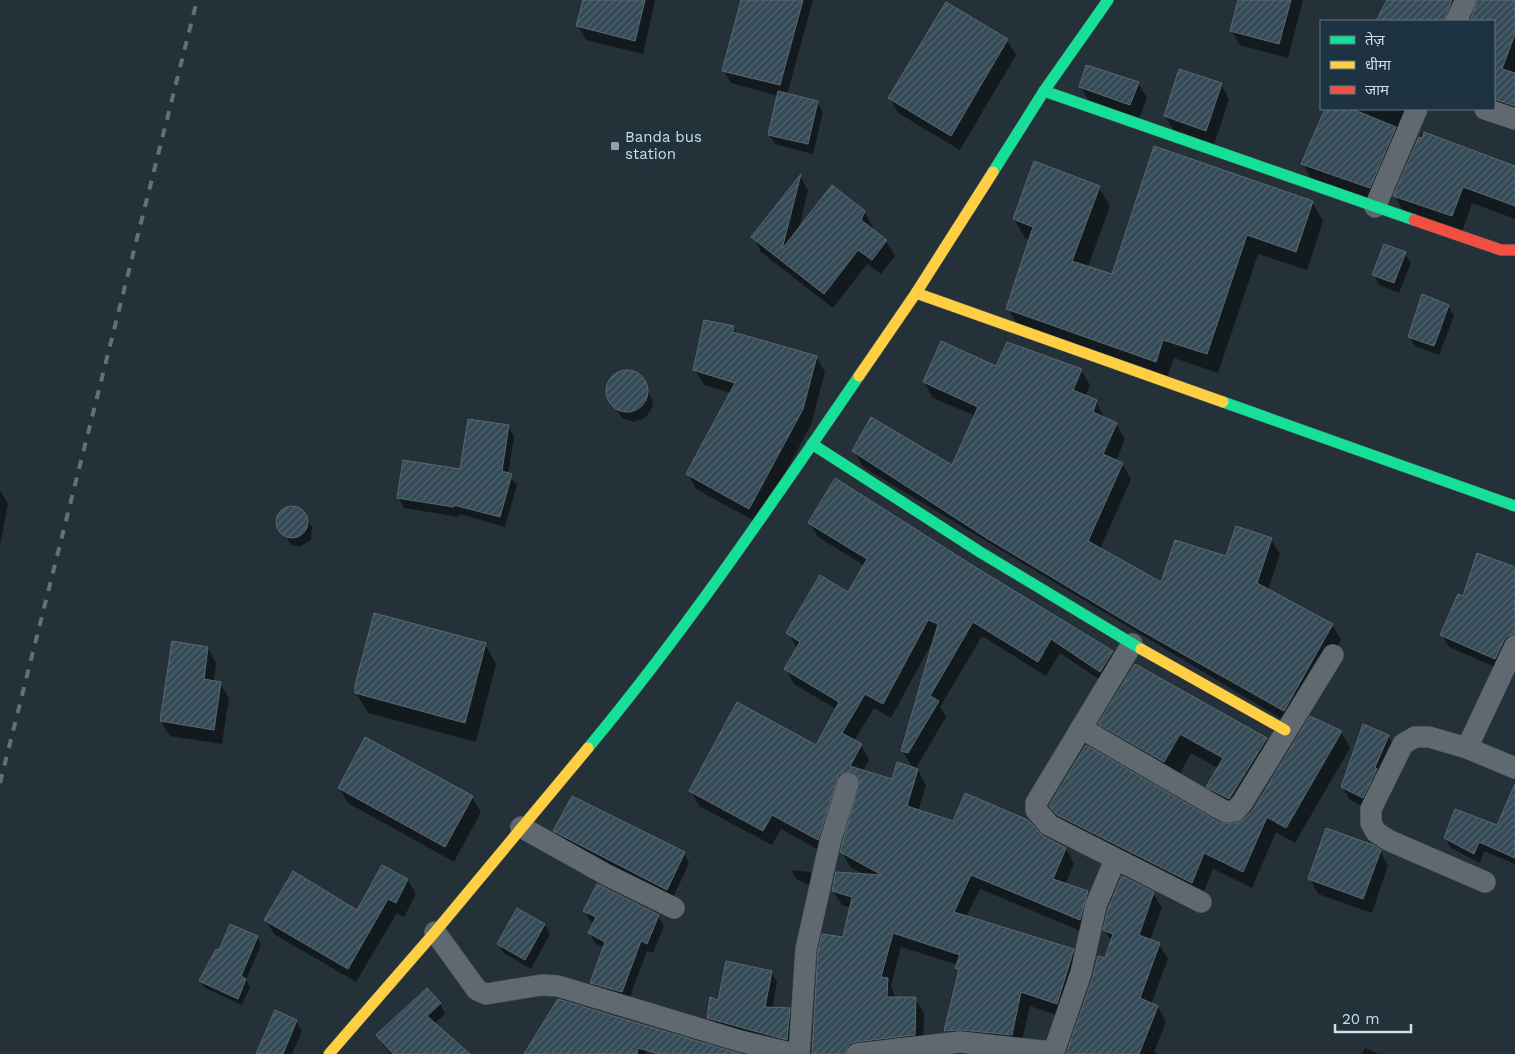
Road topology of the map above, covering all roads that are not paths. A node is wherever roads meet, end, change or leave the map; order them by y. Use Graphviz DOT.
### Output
graph roads {
  1 [pos="1108,0"];
  2 [pos="1466,0"];
  3 [pos="1456,20"];
  4 [pos="1044,91"];
  5 [pos="1417,110"];
  6 [pos="1488,110"];
  7 [pos="1515,119"];
  8 [pos="1375,207"];
  9 [pos="1515,250"];
  10 [pos="916,293"];
  11 [pos="812,444"];
  12 [pos="1515,506"];
  13 [pos="1132,644"];
  14 [pos="1515,646"];
  15 [pos="1332,655"];
  16 [pos="1081,728"];
  17 [pos="1285,730"];
  18 [pos="1467,748"];
  19 [pos="1515,768"];
  20 [pos="848,783"];
  21 [pos="521,827"];
  22 [pos="1115,860"];
  23 [pos="1485,882"];
  24 [pos="1201,902"];
  25 [pos="674,908"];
  26 [pos="434,932"];
  27 [pos="959,1048"];
  28 [pos="1052,1053"];
  29 [pos="329,1054"];
  30 [pos="794,1054"];
  31 [pos="799,1054"];
  32 [pos="858,1054"];
  1 -- 4 [label="main road"];
  2 -- 3 [label="street"];
  4 -- 8 [label="main road"];
  4 -- 10 [label="main road"];
  5 -- 8 [label="street"];
  6 -- 7 [label="street"];
  8 -- 9 [label="main road"];
  10 -- 11 [label="main road"];
  10 -- 12 [label="main road"];
  11 -- 13 [label="main road"];
  11 -- 21 [label="main road"];
  13 -- 16 [label="street"];
  13 -- 17 [label="main road"];
  14 -- 18 [label="street"];
  15 -- 17 [label="street"];
  16 -- 17 [label="street"];
  16 -- 22 [label="street"];
  18 -- 19 [label="street"];
  18 -- 23 [label="street"];
  20 -- 31 [label="street"];
  21 -- 25 [label="street"];
  21 -- 26 [label="main road"];
  22 -- 24 [label="street"];
  22 -- 28 [label="street"];
  26 -- 29 [label="main road"];
  26 -- 30 [label="street"];
  27 -- 28 [label="street"];
  27 -- 32 [label="street"];
}
